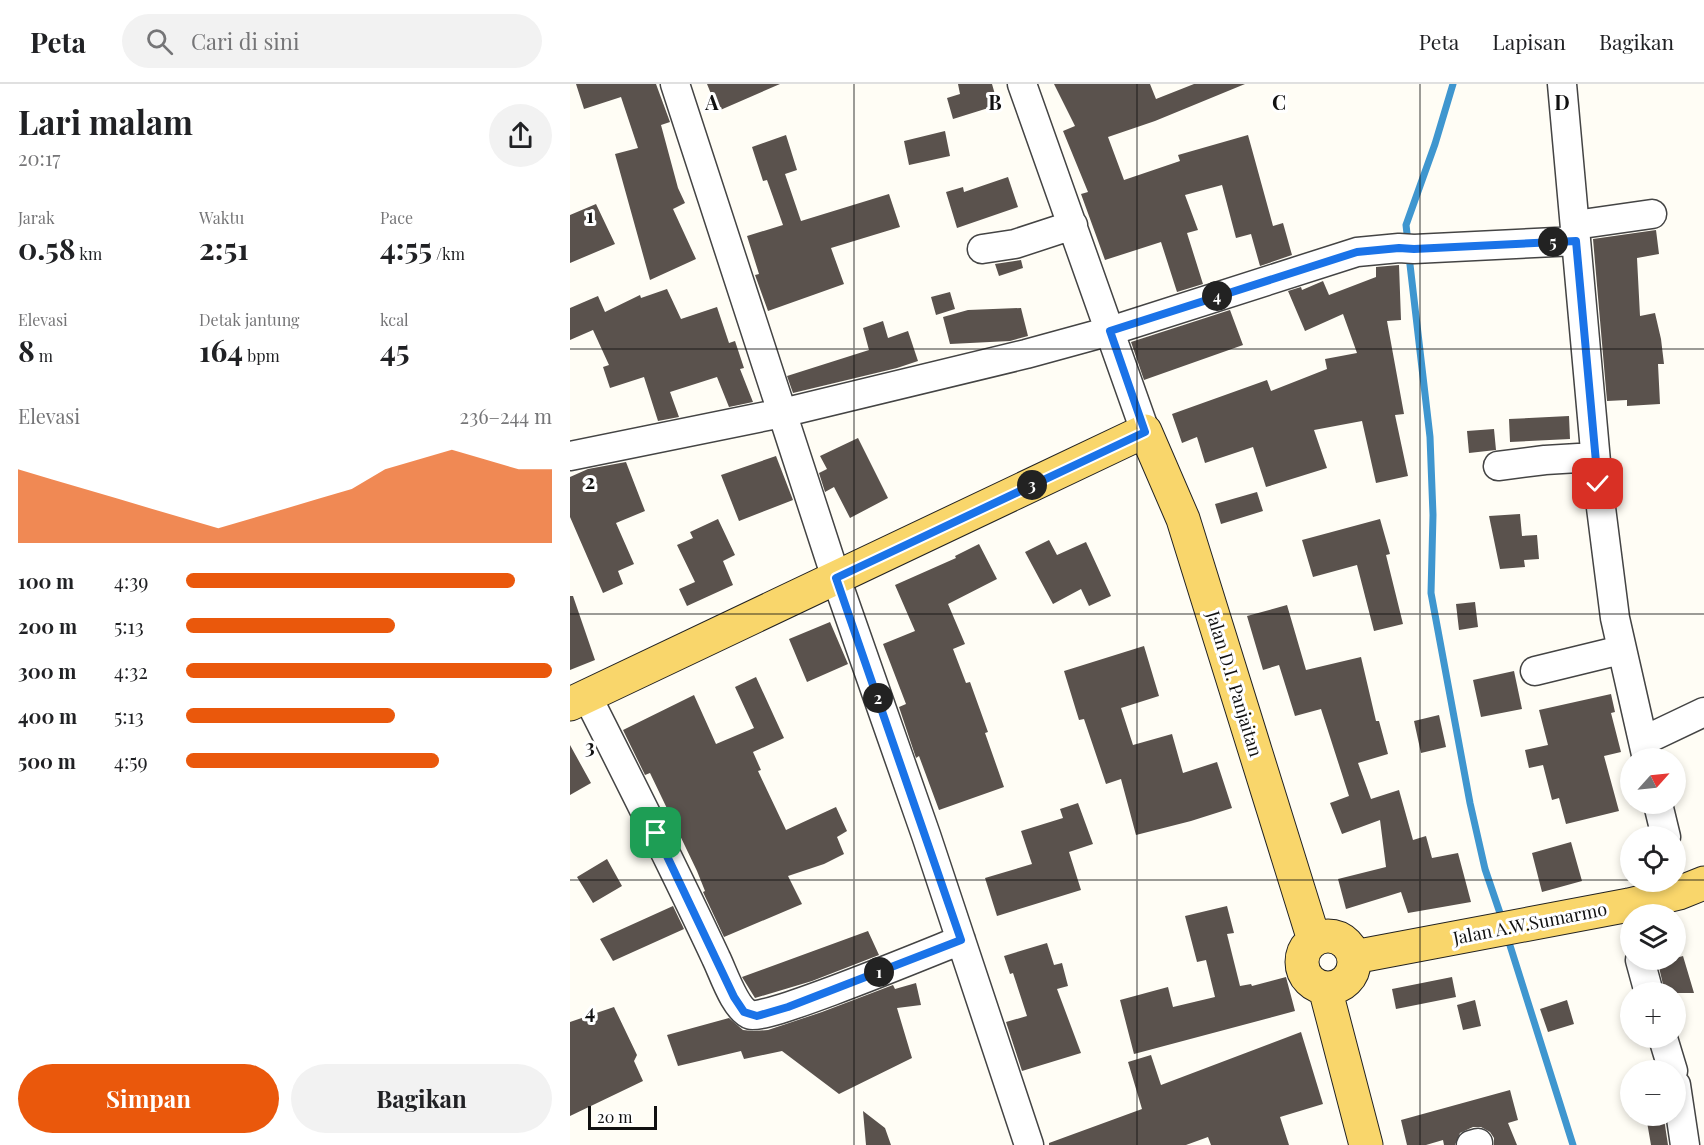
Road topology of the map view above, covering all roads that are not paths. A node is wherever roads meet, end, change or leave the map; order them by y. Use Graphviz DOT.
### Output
graph roads {
  1 [pos="675,84"];
  2 [pos="1022,84"];
  3 [pos="1562,84"];
  4 [pos="1652,214"];
  5 [pos="1073,225"];
  6 [pos="1575,233"];
  7 [pos="982,249"];
  8 [pos="1110,331"];
  9 [pos="782,413"];
  10 [pos="1145,432"];
  11 [pos="570,456"];
  12 [pos="1595,457"];
  13 [pos="1498,466"];
  14 [pos="836,578"];
  15 [pos="1621,650"];
  16 [pos="1535,671"];
  17 [pos="579,700"];
  18 [pos="1704,712"];
  19 [pos="1645,748"];
  20 [pos="1648,748"];
  21 [pos="1669,892"];
  22 [pos="1643,904"];
  23 [pos="1620,912"];
  24 [pos="961,940"];
  25 [pos="1314,940"];
  26 [pos="1354,957"];
  27 [pos="1325,988"];
  28 [pos="1682,1126"];
  29 [pos="1029,1145"];
  30 [pos="1366,1145"];
  31 [pos="1685,1145"];
  1 -- 9 [label="street"];
  2 -- 5 [label="street"];
  3 -- 6 [label="street"];
  4 -- 6 [label="street"];
  5 -- 7 [label="street"];
  5 -- 8 [label="street"];
  6 -- 8 [label="street"];
  6 -- 12 [label="street"];
  8 -- 9 [label="street"];
  8 -- 10 [label="street"];
  9 -- 11 [label="street"];
  9 -- 14 [label="street"];
  10 -- 14 [label="main road"];
  10 -- 25 [label="main road, Jalan D.I. Panjaitan"];
  12 -- 13 [label="street"];
  12 -- 15 [label="street"];
  14 -- 17 [label="main road"];
  14 -- 24 [label="street"];
  15 -- 16 [label="street"];
  15 -- 19 [label="street"];
  17 -- 24 [label="street"];
  18 -- 20 [label="street"];
  21 -- 22 [label="main road, Jalan A.W.Sumarmo"];
  23 -- 26 [label="main road, Jalan A.W.Sumarmo"];
  24 -- 29 [label="street"];
  25 -- 26 [label="main road"];
  25 -- 27 [label="main road"];
  26 -- 27 [label="main road"];
  27 -- 30 [label="main road"];
  28 -- 31 [label="street"];
}
